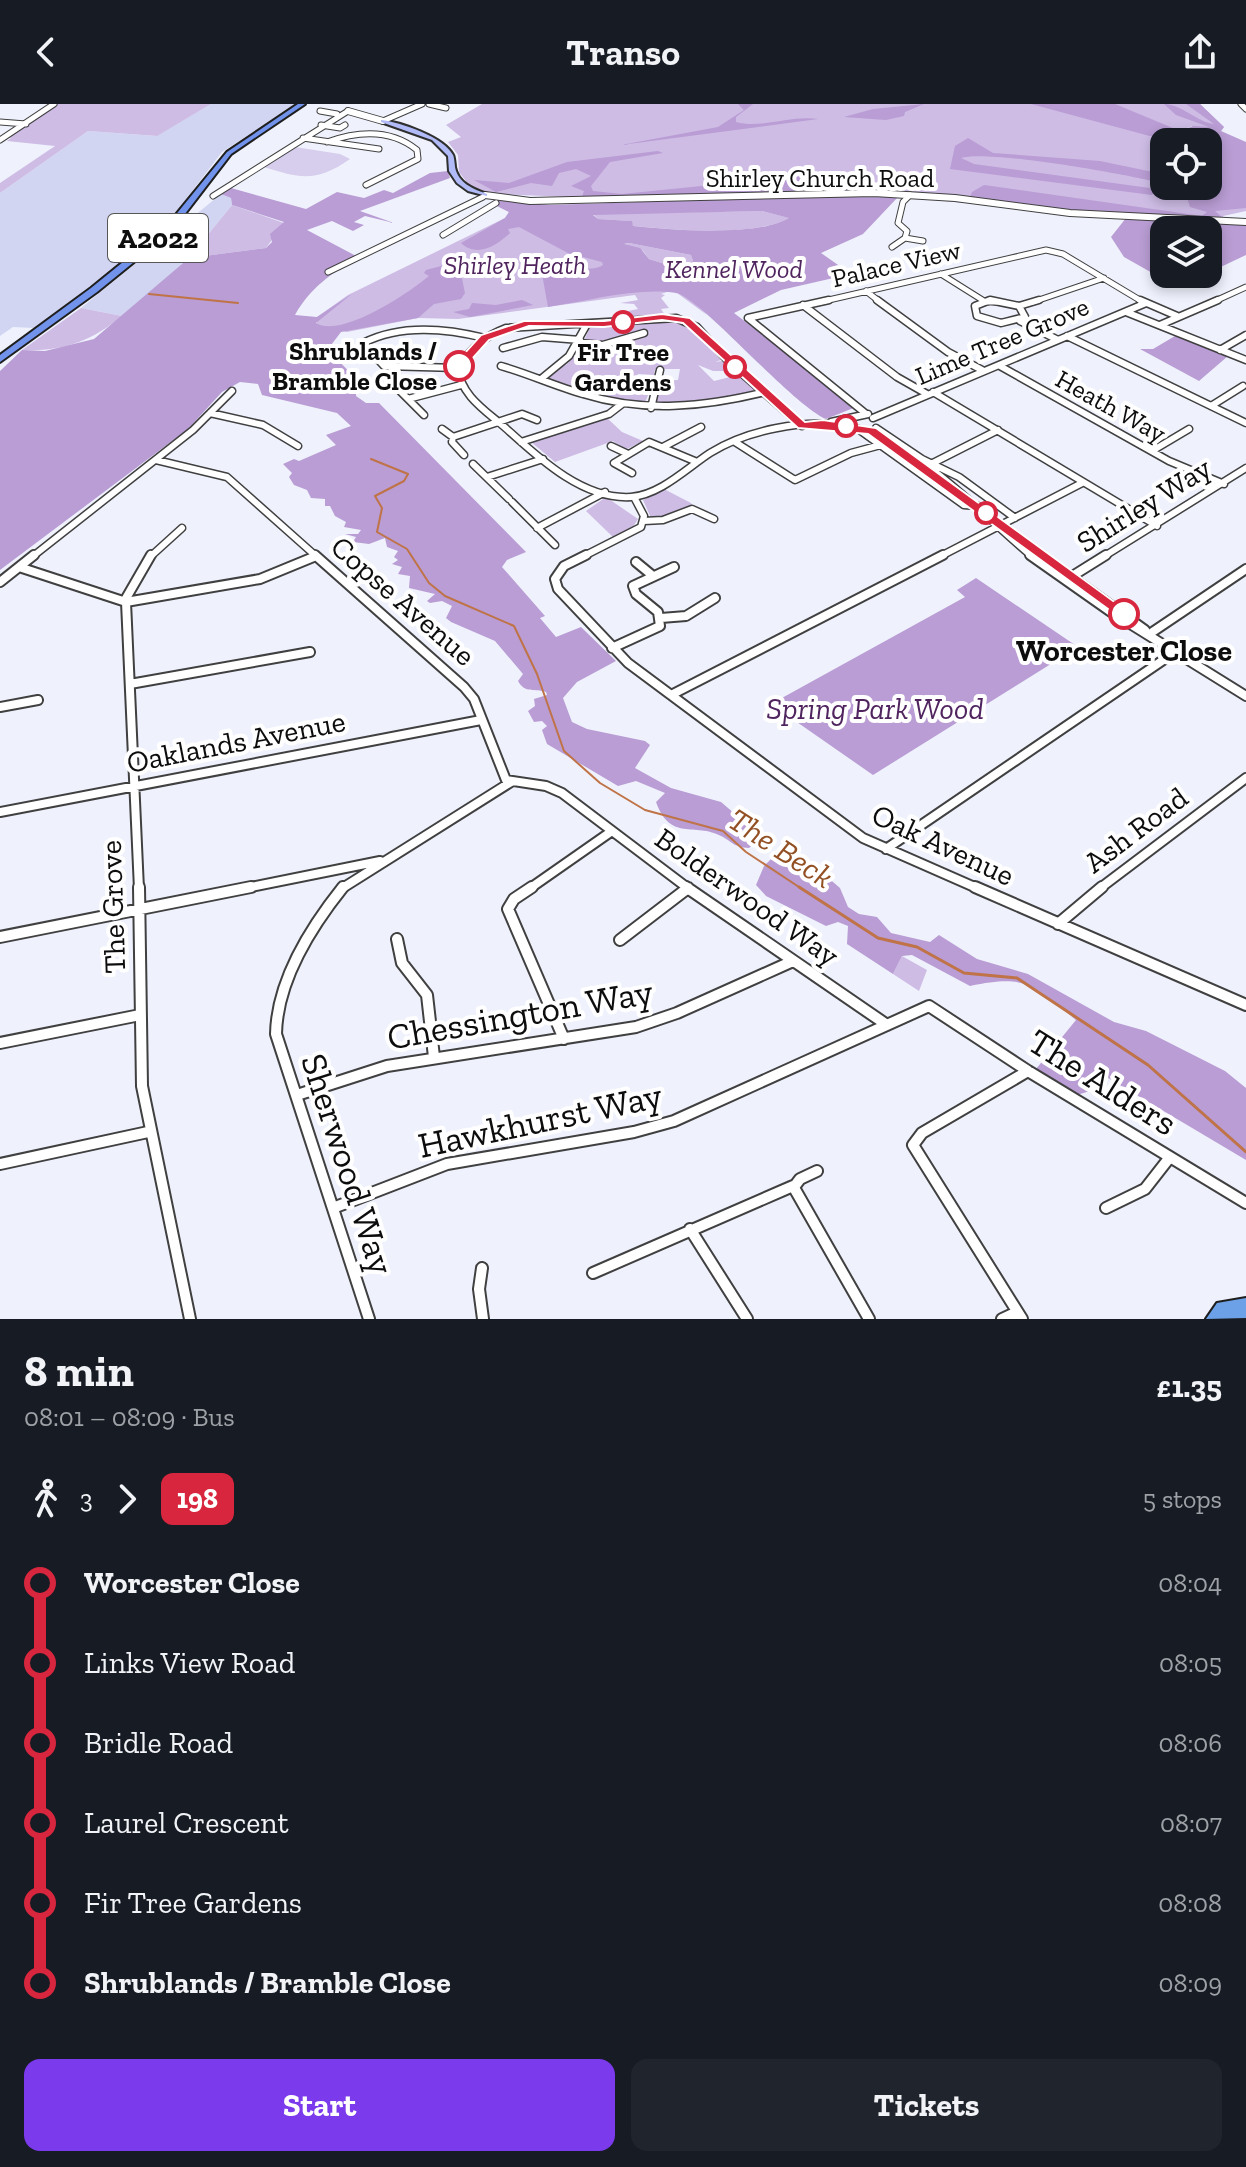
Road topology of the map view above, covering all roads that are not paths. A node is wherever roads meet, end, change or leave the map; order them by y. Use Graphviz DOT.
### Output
graph roads {
  1 [pos="54,104"];
  2 [pos="302,104"];
  3 [pos="363,104"];
  4 [pos="422,104"];
  5 [pos="429,104"];
  6 [pos="1241,104"];
  7 [pos="446,108"];
  8 [pos="350,109"];
  9 [pos="1246,109"];
  10 [pos="320,111"];
  11 [pos="338,114"];
  12 [pos="338,121"];
  13 [pos="383,121"];
  14 [pos="0,122"];
  15 [pos="26,124"];
  16 [pos="321,125"];
  17 [pos="345,125"];
  18 [pos="330,127"];
  19 [pos="303,138"];
  20 [pos="0,139"];
  21 [pos="327,142"];
  22 [pos="379,149"];
  23 [pos="366,185"];
  24 [pos="214,194"];
  25 [pos="910,195"];
  26 [pos="490,199"];
  27 [pos="1246,222"];
  28 [pos="443,235"];
  29 [pos="905,238"];
  30 [pos="923,241"];
  31 [pos="892,247"];
  32 [pos="328,272"];
  33 [pos="941,274"];
  34 [pos="1104,278"];
  35 [pos="1246,287"];
  36 [pos="866,291"];
  37 [pos="984,301"];
  38 [pos="1146,303"];
  39 [pos="803,305"];
  40 [pos="1019,306"];
  41 [pos="1126,312"];
  42 [pos="1177,316"];
  43 [pos="1020,321"];
  44 [pos="587,324"];
  45 [pos="1160,325"];
  46 [pos="644,333"];
  47 [pos="1246,335"];
  48 [pos="1067,336"];
  49 [pos="485,338"];
  50 [pos="1058,340"];
  51 [pos="579,342"];
  52 [pos="503,348"];
  53 [pos="1220,350"];
  54 [pos="0,359"];
  55 [pos="1246,360"];
  56 [pos="501,366"];
  57 [pos="1000,366"];
  58 [pos="458,368"];
  59 [pos="660,370"];
  60 [pos="982,370"];
  61 [pos="541,379"];
  62 [pos="615,383"];
  63 [pos="461,385"];
  64 [pos="656,386"];
  65 [pos="1243,386"];
  66 [pos="232,391"];
  67 [pos="400,391"];
  68 [pos="765,392"];
  69 [pos="930,393"];
  70 [pos="408,399"];
  71 [pos="622,404"];
  72 [pos="1211,406"];
  73 [pos="651,408"];
  74 [pos="210,413"];
  75 [pos="865,413"];
  76 [pos="424,415"];
  77 [pos="873,418"];
  78 [pos="847,419"];
  79 [pos="537,420"];
  80 [pos="500,421"];
  81 [pos="1246,423"];
  82 [pos="823,424"];
  83 [pos="802,426"];
  84 [pos="701,427"];
  85 [pos="853,427"];
  86 [pos="442,429"];
  87 [pos="1189,429"];
  88 [pos="874,430"];
  89 [pos="998,430"];
  90 [pos="861,431"];
  91 [pos="453,437"];
  92 [pos="521,442"];
  93 [pos="735,442"];
  94 [pos="298,443"];
  95 [pos="888,443"];
  96 [pos="611,446"];
  97 [pos="879,446"];
  98 [pos="663,447"];
  99 [pos="1155,450"];
  100 [pos="628,454"];
  101 [pos="464,455"];
  102 [pos="543,459"];
  103 [pos="156,460"];
  104 [pos="697,462"];
  105 [pos="473,464"];
  106 [pos="931,464"];
  107 [pos="1246,468"];
  108 [pos="632,473"];
  109 [pos="487,477"];
  110 [pos="1082,483"];
  111 [pos="1224,484"];
  112 [pos="605,492"];
  113 [pos="634,497"];
  114 [pos="979,506"];
  115 [pos="1015,518"];
  116 [pos="714,519"];
  117 [pos="644,521"];
  118 [pos="999,526"];
  119 [pos="1157,526"];
  120 [pos="182,528"];
  121 [pos="537,528"];
  122 [pos="555,545"];
  123 [pos="316,556"];
  124 [pos="636,562"];
  125 [pos="19,567"];
  126 [pos="674,567"];
  127 [pos="1246,569"];
  128 [pos="653,576"];
  129 [pos="1069,579"];
  130 [pos="0,582"];
  131 [pos="715,598"];
  132 [pos="126,601"];
  133 [pos="661,618"];
  134 [pos="1148,635"];
  135 [pos="612,648"];
  136 [pos="310,652"];
  137 [pos="1175,652"];
  138 [pos="130,684"];
  139 [pos="1246,685"];
  140 [pos="1242,693"];
  141 [pos="671,695"];
  142 [pos="38,700"];
  143 [pos="0,707"];
  144 [pos="481,720"];
  145 [pos="1246,778"];
  146 [pos="511,782"];
  147 [pos="132,787"];
  148 [pos="0,812"];
  149 [pos="612,831"];
  150 [pos="886,849"];
  151 [pos="381,861"];
  152 [pos="333,868"];
  153 [pos="344,885"];
  154 [pos="688,888"];
  155 [pos="140,909"];
  156 [pos="1058,924"];
  157 [pos="0,937"];
  158 [pos="397,939"];
  159 [pos="620,940"];
  160 [pos="793,961"];
  161 [pos="1246,1005"];
  162 [pos="933,1006"];
  163 [pos="140,1015"];
  164 [pos="887,1025"];
  165 [pos="564,1039"];
  166 [pos="0,1043"];
  167 [pos="434,1057"];
  168 [pos="1028,1071"];
  169 [pos="297,1095"];
  170 [pos="148,1132"];
  171 [pos="1170,1157"];
  172 [pos="0,1164"];
  173 [pos="817,1171"];
  174 [pos="794,1187"];
  175 [pos="1246,1203"];
  176 [pos="333,1208"];
  177 [pos="1106,1208"];
  178 [pos="690,1229"];
  179 [pos="482,1268"];
  180 [pos="593,1273"];
  181 [pos="1245,1306"];
  182 [pos="1019,1316"];
  183 [pos="190,1319"];
  184 [pos="369,1319"];
  185 [pos="483,1319"];
  186 [pos="747,1319"];
  187 [pos="869,1319"];
  188 [pos="1002,1319"];
  189 [pos="1216,1319"];
  1 -- 15 [label="street"];
  2 -- 54 [label="main road, A2022"];
  3 -- 8 [label="street"];
  4 -- 13 [label="street"];
  5 -- 7 [label="street"];
  6 -- 9 [label="street"];
  8 -- 11 [label="street"];
  8 -- 13 [label="street"];
  10 -- 11 [label="street"];
  11 -- 16 [label="street"];
  12 -- 18 [label="street"];
  13 -- 26 [label="main road"];
  14 -- 15 [label="street"];
  15 -- 20 [label="street"];
  16 -- 18 [label="street"];
  16 -- 19 [label="street"];
  17 -- 18 [label="street"];
  19 -- 21 [label="street"];
  19 -- 24 [label="street"];
  21 -- 22 [label="street"];
  21 -- 23 [label="street"];
  25 -- 26 [label="street, Shirley Church Road"];
  25 -- 27 [label="street, Shirley Church Road"];
  25 -- 29 [label="street"];
  26 -- 28 [label="street"];
  26 -- 32 [label="street"];
  29 -- 30 [label="street"];
  29 -- 31 [label="street"];
  33 -- 34 [label="street, Palace View"];
  33 -- 36 [label="street, Palace View"];
  33 -- 37 [label="street"];
  34 -- 38 [label="street"];
  34 -- 40 [label="street"];
  35 -- 42 [label="street"];
  36 -- 39 [label="street, Palace View"];
  36 -- 60 [label="street"];
  37 -- 40 [label="street"];
  37 -- 43 [label="street"];
  38 -- 41 [label="street, Lime Tree Grove"];
  38 -- 42 [label="street"];
  39 -- 69 [label="street"];
  39 -- 75 [label="street, Palace View"];
  40 -- 43 [label="street"];
  41 -- 45 [label="street"];
  41 -- 48 [label="street, Lime Tree Grove"];
  42 -- 45 [label="street"];
  43 -- 50 [label="street"];
  44 -- 49 [label="street"];
  44 -- 51 [label="street"];
  44 -- 68 [label="street"];
  45 -- 53 [label="street"];
  46 -- 51 [label="street"];
  47 -- 53 [label="street"];
  48 -- 50 [label="street, Lime Tree Grove"];
  48 -- 72 [label="street"];
  49 -- 58 [label="street"];
  49 -- 58 [label="street"];
  50 -- 57 [label="street, Lime Tree Grove"];
  51 -- 52 [label="street"];
  51 -- 61 [label="street"];
  53 -- 55 [label="street"];
  56 -- 61 [label="street"];
  57 -- 60 [label="street, Lime Tree Grove"];
  57 -- 99 [label="street, Heath Way"];
  58 -- 63 [label="street"];
  59 -- 64 [label="street"];
  60 -- 69 [label="street, Lime Tree Grove"];
  61 -- 71 [label="street"];
  62 -- 64 [label="street"];
  63 -- 70 [label="street"];
  63 -- 80 [label="street"];
  64 -- 73 [label="street"];
  65 -- 72 [label="street"];
  66 -- 74 [label="street"];
  67 -- 70 [label="street"];
  68 -- 73 [label="street"];
  68 -- 83 [label="street"];
  69 -- 77 [label="street, Lime Tree Grove"];
  69 -- 89 [label="street"];
  70 -- 76 [label="street"];
  71 -- 73 [label="street"];
  71 -- 92 [label="street"];
  72 -- 81 [label="street"];
  74 -- 94 [label="street"];
  74 -- 103 [label="street"];
  75 -- 77 [label="street"];
  75 -- 78 [label="street"];
  77 -- 88 [label="street"];
  78 -- 82 [label="street"];
  78 -- 85 [label="street"];
  79 -- 80 [label="street"];
  80 -- 91 [label="street"];
  80 -- 92 [label="street"];
  82 -- 83 [label="street"];
  82 -- 85 [label="street"];
  83 -- 93 [label="street"];
  84 -- 98 [label="street"];
  85 -- 90 [label="street"];
  86 -- 91 [label="street"];
  87 -- 99 [label="street"];
  88 -- 90 [label="street"];
  88 -- 95 [label="street"];
  88 -- 106 [label="street"];
  89 -- 106 [label="street"];
  89 -- 110 [label="street"];
  90 -- 97 [label="street"];
  91 -- 101 [label="street"];
  92 -- 102 [label="street"];
  93 -- 97 [label="street"];
  93 -- 104 [label="street"];
  95 -- 97 [label="street"];
  95 -- 114 [label="street"];
  96 -- 100 [label="street"];
  97 -- 114 [label="street"];
  98 -- 100 [label="street"];
  98 -- 104 [label="street"];
  99 -- 111 [label="street, Heath Way"];
  100 -- 108 [label="street"];
  102 -- 109 [label="street"];
  102 -- 112 [label="street"];
  103 -- 123 [label="street, Copse Avenue"];
  103 -- 125 [label="street"];
  104 -- 113 [label="street"];
  105 -- 109 [label="street"];
  106 -- 115 [label="street"];
  107 -- 111 [label="street, Shirley Way"];
  109 -- 121 [label="street"];
  110 -- 115 [label="street"];
  110 -- 119 [label="street"];
  111 -- 119 [label="street, Shirley Way"];
  112 -- 113 [label="street"];
  112 -- 121 [label="street"];
  113 -- 117 [label="street"];
  114 -- 118 [label="street"];
  115 -- 118 [label="street"];
  116 -- 117 [label="street"];
  117 -- 135 [label="street, Oak Avenue"];
  118 -- 129 [label="street"];
  118 -- 141 [label="street"];
  119 -- 129 [label="street, Shirley Way"];
  120 -- 132 [label="street"];
  121 -- 122 [label="street"];
  123 -- 132 [label="street"];
  123 -- 144 [label="street, Copse Avenue"];
  124 -- 128 [label="street"];
  125 -- 130 [label="street"];
  125 -- 132 [label="street"];
  126 -- 128 [label="street"];
  127 -- 134 [label="street"];
  128 -- 133 [label="street"];
  129 -- 134 [label="street"];
  131 -- 133 [label="street"];
  132 -- 138 [label="street, The Grove"];
  133 -- 135 [label="street"];
  134 -- 137 [label="street"];
  135 -- 141 [label="street, Oak Avenue"];
  136 -- 138 [label="street"];
  137 -- 140 [label="street"];
  137 -- 150 [label="street"];
  138 -- 147 [label="street, The Grove"];
  139 -- 140 [label="street"];
  141 -- 150 [label="street, Oak Avenue"];
  142 -- 143 [label="street"];
  144 -- 146 [label="street, Copse Avenue"];
  144 -- 147 [label="street, Oaklands Avenue"];
  145 -- 156 [label="street, Ash Road"];
  146 -- 149 [label="street, Bolderwood Way"];
  146 -- 151 [label="street"];
  147 -- 148 [label="street, Oaklands Avenue"];
  147 -- 155 [label="street, The Grove"];
  149 -- 154 [label="street, Bolderwood Way"];
  149 -- 165 [label="street"];
  150 -- 156 [label="street, Oak Avenue"];
  151 -- 152 [label="street"];
  151 -- 153 [label="street"];
  152 -- 153 [label="street"];
  152 -- 155 [label="street"];
  153 -- 169 [label="street, Sherwood Way"];
  154 -- 159 [label="street"];
  154 -- 160 [label="street, Bolderwood Way"];
  155 -- 157 [label="street"];
  155 -- 163 [label="street, The Grove"];
  156 -- 161 [label="street, Oak Avenue"];
  158 -- 167 [label="street"];
  160 -- 164 [label="street, Bolderwood Way"];
  160 -- 165 [label="street, Chessington Way"];
  162 -- 164 [label="street, Hawkhurst Way"];
  162 -- 168 [label="street, The Alders"];
  163 -- 166 [label="street"];
  163 -- 170 [label="street, The Grove"];
  164 -- 176 [label="street, Hawkhurst Way"];
  165 -- 167 [label="street, Chessington Way"];
  167 -- 169 [label="street, Chessington Way"];
  168 -- 171 [label="street, The Alders"];
  168 -- 182 [label="street"];
  169 -- 176 [label="street, Sherwood Way"];
  170 -- 172 [label="street"];
  170 -- 183 [label="street, The Grove"];
  171 -- 175 [label="street, The Alders"];
  171 -- 177 [label="street"];
  173 -- 174 [label="street"];
  174 -- 178 [label="street"];
  174 -- 187 [label="street"];
  176 -- 184 [label="street, Sherwood Way"];
  178 -- 180 [label="street"];
  178 -- 186 [label="street"];
  179 -- 185 [label="street"];
  181 -- 189 [label="highway"];
  182 -- 188 [label="street"];
}
